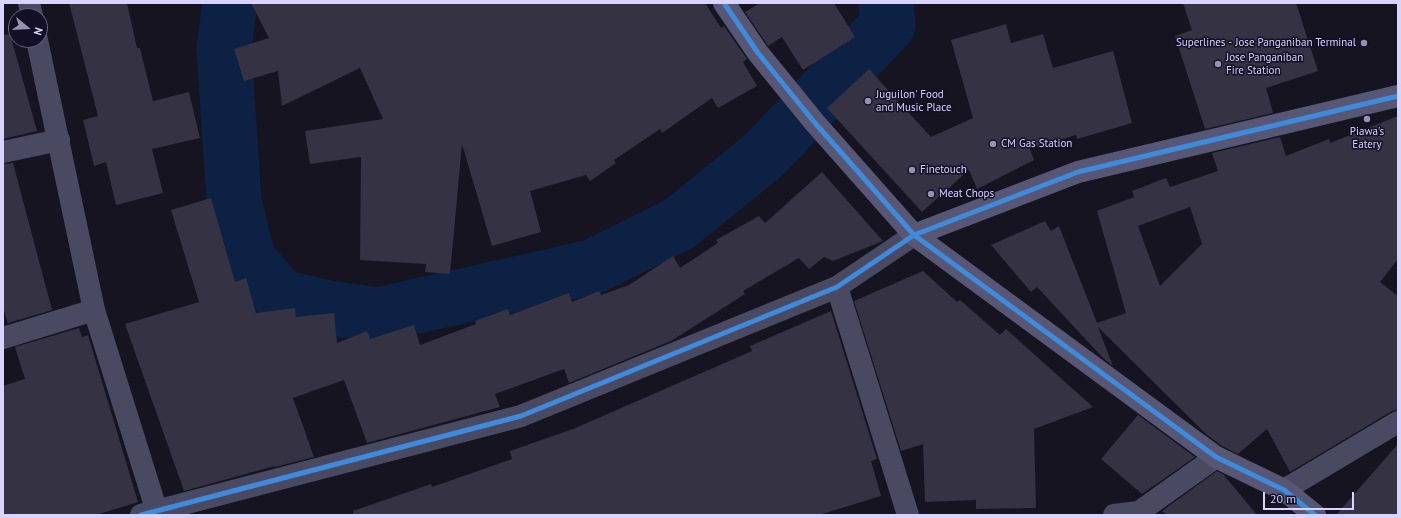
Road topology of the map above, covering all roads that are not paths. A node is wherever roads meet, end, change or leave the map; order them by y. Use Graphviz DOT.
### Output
graph roads {
  1 [pos="724,3"];
  2 [pos="39,48"];
  3 [pos="1398,96"];
  4 [pos="59,140"];
  5 [pos="3,152"];
  6 [pos="914,235"];
  7 [pos="837,287"];
  8 [pos="94,310"];
  9 [pos="3,338"];
  10 [pos="1398,422"];
  11 [pos="1216,457"];
  12 [pos="1284,490"];
  13 [pos="152,513"];
  14 [pos="908,515"];
  15 [pos="1114,515"];
  16 [pos="1315,515"];
  1 -- 6 [label="street"];
  2 -- 4 [label="street"];
  3 -- 6 [label="street"];
  4 -- 5 [label="street"];
  4 -- 8 [label="street"];
  6 -- 7 [label="street"];
  6 -- 11 [label="street"];
  7 -- 13 [label="street"];
  7 -- 14 [label="street"];
  8 -- 9 [label="street"];
  8 -- 13 [label="street"];
  10 -- 12 [label="street"];
  11 -- 12 [label="street"];
  11 -- 15 [label="street"];
  12 -- 16 [label="street"];
}
